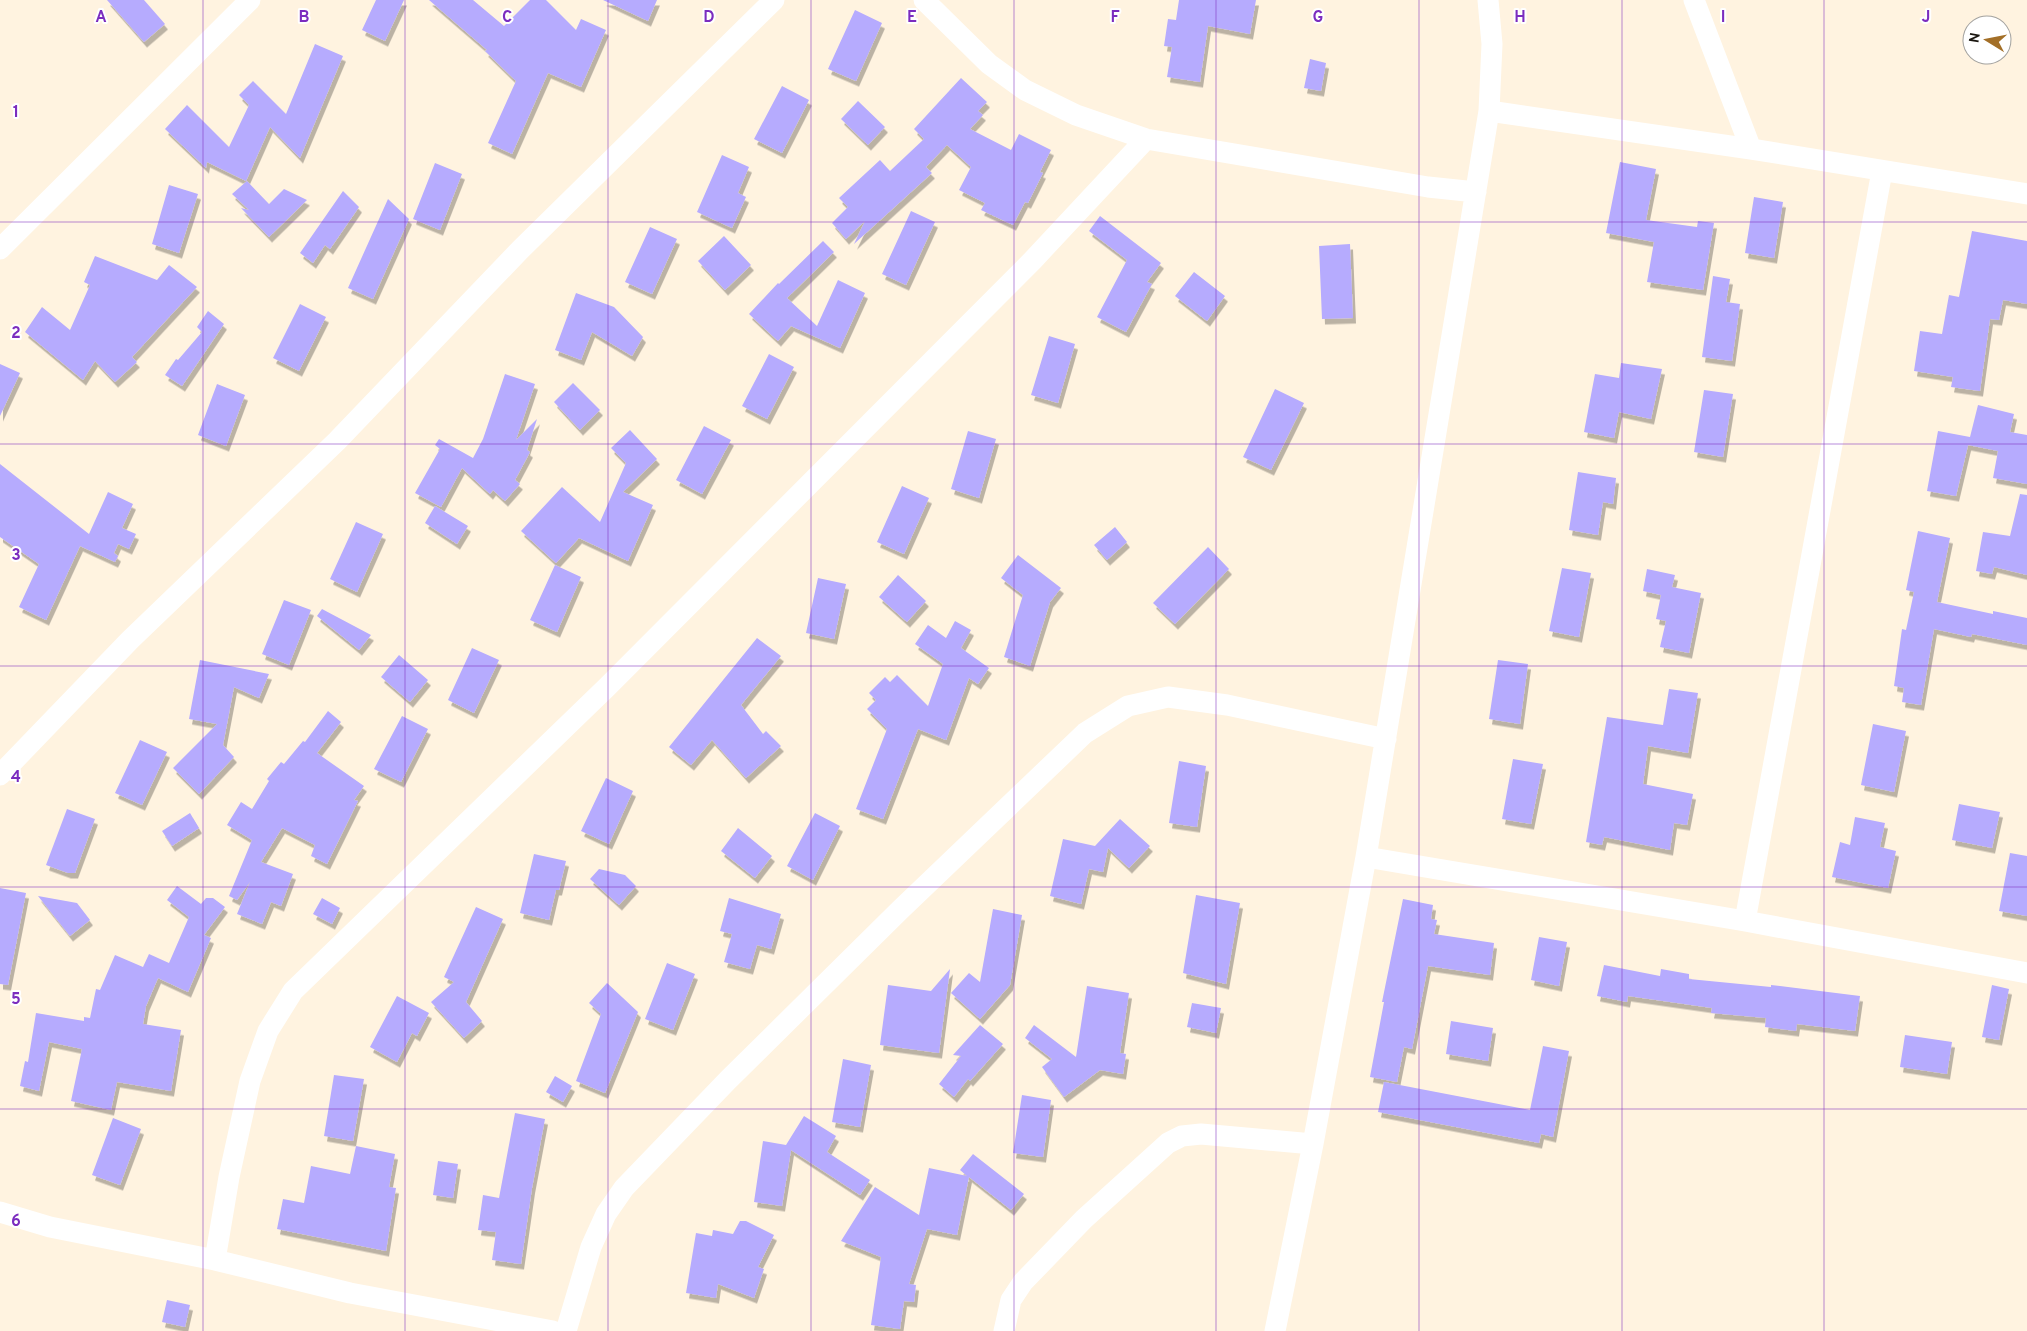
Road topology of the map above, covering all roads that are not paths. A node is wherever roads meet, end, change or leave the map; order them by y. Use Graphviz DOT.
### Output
graph roads {
  1 [pos="250,0"];
  2 [pos="774,0"];
  3 [pos="924,0"];
  4 [pos="1488,0"];
  5 [pos="1694,0"];
  6 [pos="1489,111"];
  7 [pos="1146,139"];
  8 [pos="1751,149"];
  9 [pos="1882,171"];
  10 [pos="1476,192"];
  11 [pos="2027,194"];
  12 [pos="0,249"];
  13 [pos="1386,739"];
  14 [pos="0,775"];
  15 [pos="1366,857"];
  16 [pos="1745,921"];
  17 [pos="2027,973"];
  18 [pos="1313,1144"];
  19 [pos="0,1212"];
  20 [pos="215,1260"];
  21 [pos="553,1331"];
  22 [pos="566,1331"];
  23 [pos="1004,1331"];
  24 [pos="1276,1331"];
  1 -- 12 [label="street"];
  2 -- 14 [label="street"];
  3 -- 7 [label="street"];
  4 -- 6 [label="street"];
  5 -- 8 [label="street"];
  6 -- 8 [label="street"];
  6 -- 10 [label="street"];
  7 -- 10 [label="street"];
  7 -- 20 [label="street"];
  8 -- 9 [label="street"];
  9 -- 11 [label="street"];
  9 -- 16 [label="street"];
  10 -- 13 [label="street"];
  13 -- 15 [label="street"];
  13 -- 22 [label="street"];
  15 -- 16 [label="street"];
  15 -- 18 [label="street"];
  16 -- 17 [label="street"];
  18 -- 23 [label="street"];
  18 -- 24 [label="street"];
  19 -- 20 [label="street"];
  20 -- 21 [label="street"];
}
